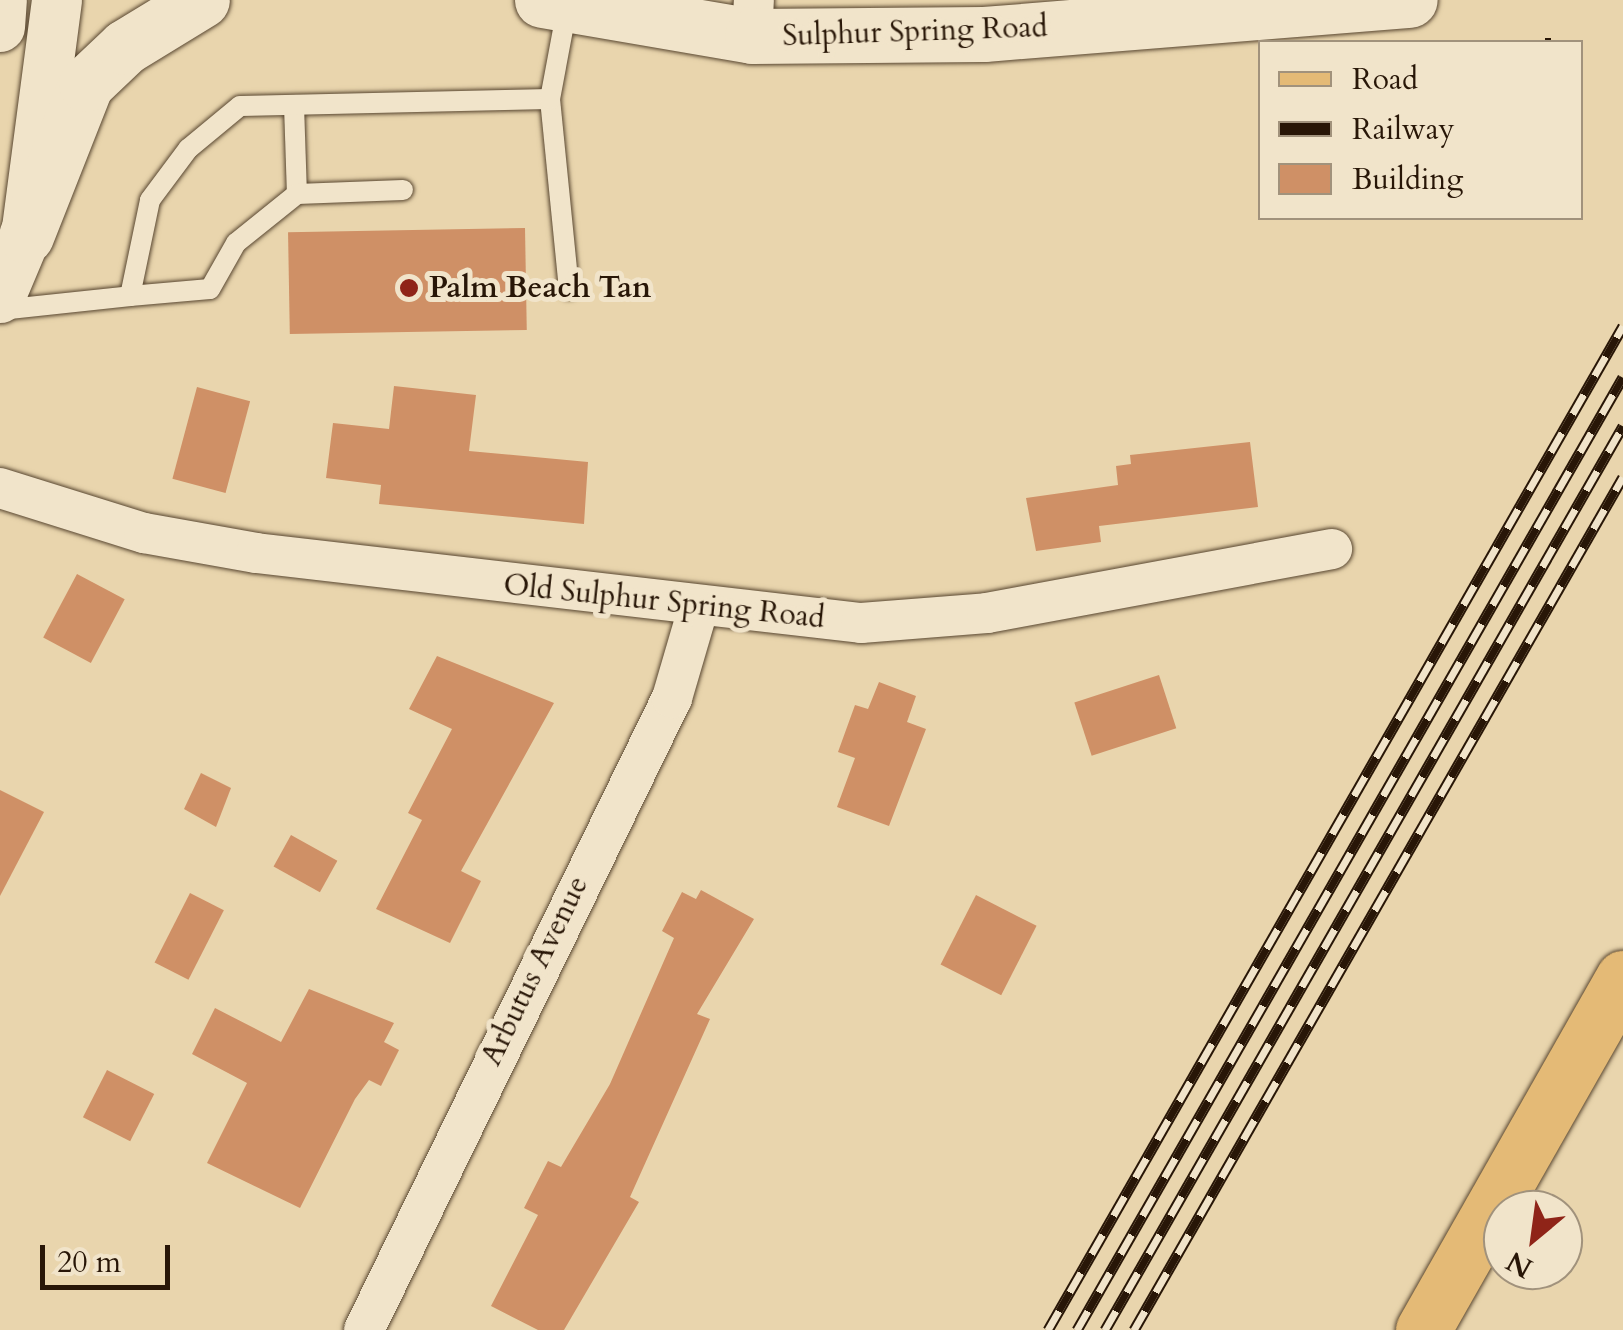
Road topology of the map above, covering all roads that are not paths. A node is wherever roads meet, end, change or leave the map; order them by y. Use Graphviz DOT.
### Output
graph roads {
  1 [pos="2,0"];
  2 [pos="57,0"];
  3 [pos="202,0"];
  4 [pos="1410,0"];
  5 [pos="555,3"];
  6 [pos="753,18"];
  7 [pos="0,27"];
  8 [pos="550,99"];
  9 [pos="294,105"];
  10 [pos="402,190"];
  11 [pos="297,194"];
  12 [pos="26,236"];
  13 [pos="570,289"];
  14 [pos="130,296"];
  15 [pos="0,298"];
  16 [pos="0,310"];
  17 [pos="0,488"];
  18 [pos="1332,549"];
  19 [pos="698,609"];
  20 [pos="1623,978"];
  21 [pos="364,1330"];
  22 [pos="1424,1330"];
  1 -- 7 [label="street"];
  2 -- 12 [label="street"];
  3 -- 12 [label="main road"];
  4 -- 6 [label="main road, Sulphur Spring Road"];
  5 -- 6 [label="main road, Sulphur Spring Road"];
  5 -- 8 [label="lane"];
  8 -- 9 [label="lane"];
  8 -- 13 [label="lane"];
  9 -- 11 [label="lane"];
  9 -- 14 [label="lane"];
  10 -- 11 [label="lane"];
  11 -- 14 [label="lane"];
  12 -- 15 [label="street"];
  14 -- 16 [label="lane"];
  17 -- 19 [label="street, Old Sulphur Spring Road"];
  18 -- 19 [label="street, Old Sulphur Spring Road"];
  19 -- 21 [label="street, Arbutus Avenue"];
  20 -- 22 [label="main road"];
}
